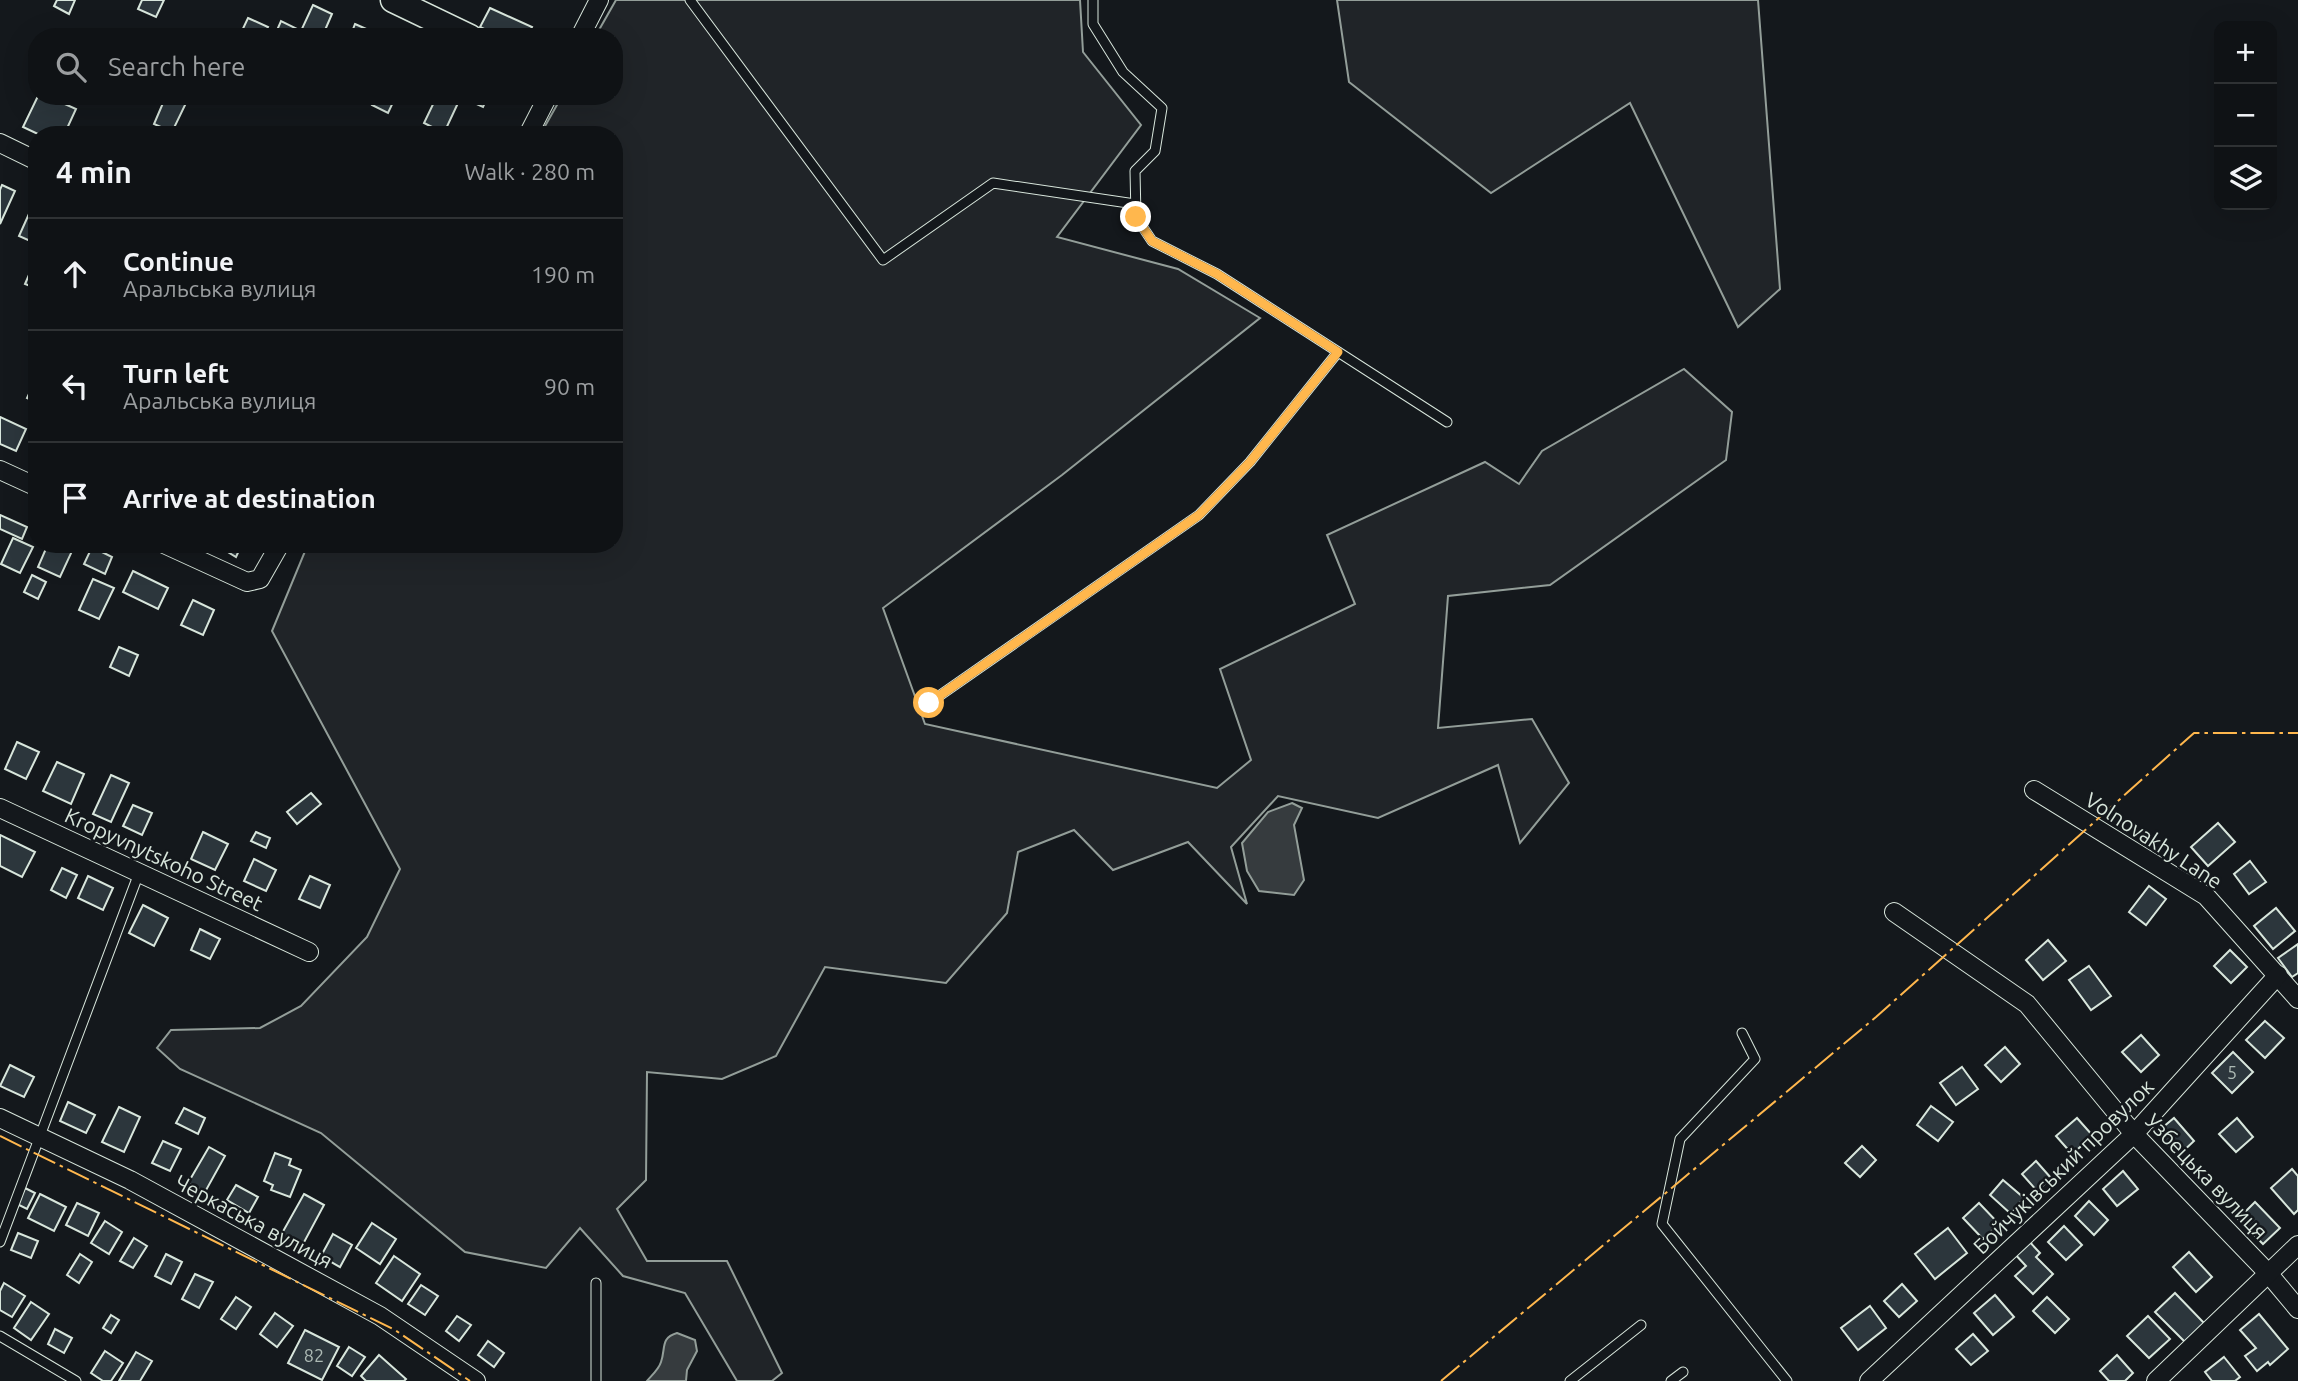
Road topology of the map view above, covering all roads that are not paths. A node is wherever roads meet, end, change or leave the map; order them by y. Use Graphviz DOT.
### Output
graph roads {
  1 [pos="393,0"];
  2 [pos="599,0"];
  3 [pos="690,0"];
  4 [pos="1093,0"];
  5 [pos="451,28"];
  6 [pos="585,28"];
  7 [pos="543,105"];
  8 [pos="533,126"];
  9 [pos="0,143"];
  10 [pos="28,157"];
  11 [pos="1135,204"];
  12 [pos="1338,352"];
  13 [pos="1447,422"];
  14 [pos="0,470"];
  15 [pos="28,483"];
  16 [pos="184,553"];
  17 [pos="275,553"];
  18 [pos="929,703"];
  19 [pos="2034,790"];
  20 [pos="0,808"];
  21 [pos="139,873"];
  22 [pos="1894,912"];
  23 [pos="309,952"];
  24 [pos="2278,975"];
  25 [pos="2298,999"];
  26 [pos="1742,1033"];
  27 [pos="0,1118"];
  28 [pos="2134,1134"];
  29 [pos="41,1138"];
  30 [pos="0,1242"];
  31 [pos="2298,1245"];
  32 [pos="2268,1273"];
  33 [pos="596,1283"];
  34 [pos="2298,1309"];
  35 [pos="1641,1325"];
  36 [pos="0,1336"];
  37 [pos="1683,1372"];
  38 [pos="76,1381"];
  39 [pos="477,1381"];
  40 [pos="596,1381"];
  41 [pos="1570,1381"];
  42 [pos="1671,1381"];
  43 [pos="1787,1381"];
  44 [pos="1869,1381"];
  45 [pos="2156,1381"];
  1 -- 5 [label="street"];
  2 -- 6 [label="street"];
  3 -- 11 [label="lane"];
  4 -- 11 [label="lane"];
  7 -- 8 [label="street"];
  9 -- 10 [label="street"];
  11 -- 12 [label="lane"];
  12 -- 13 [label="lane"];
  12 -- 18 [label="lane"];
  14 -- 15 [label="street"];
  16 -- 17 [label="street"];
  19 -- 24 [label="street, Volnovakhy Lane"];
  20 -- 21 [label="street, Kropyvnytskoho Street"];
  21 -- 23 [label="street, Kropyvnytskoho Street"];
  21 -- 29 [label="lane"];
  22 -- 28 [label="street, Узбецька вулиця"];
  24 -- 25 [label="street, Volnovakhy Lane"];
  24 -- 28 [label="street, Бойчуківський провулок"];
  26 -- 43 [label="lane"];
  27 -- 29 [label="street, Черкаська вулиця"];
  28 -- 32 [label="street, Узбецька вулиця"];
  28 -- 44 [label="street, Бойчуківський провулок"];
  29 -- 30 [label="lane"];
  29 -- 39 [label="street, Черкаська вулиця"];
  31 -- 32 [label="street"];
  32 -- 34 [label="street, Узбецька вулиця"];
  32 -- 45 [label="street"];
  33 -- 40 [label="lane"];
  35 -- 41 [label="lane"];
  36 -- 38 [label="lane"];
  37 -- 42 [label="lane"];
}
